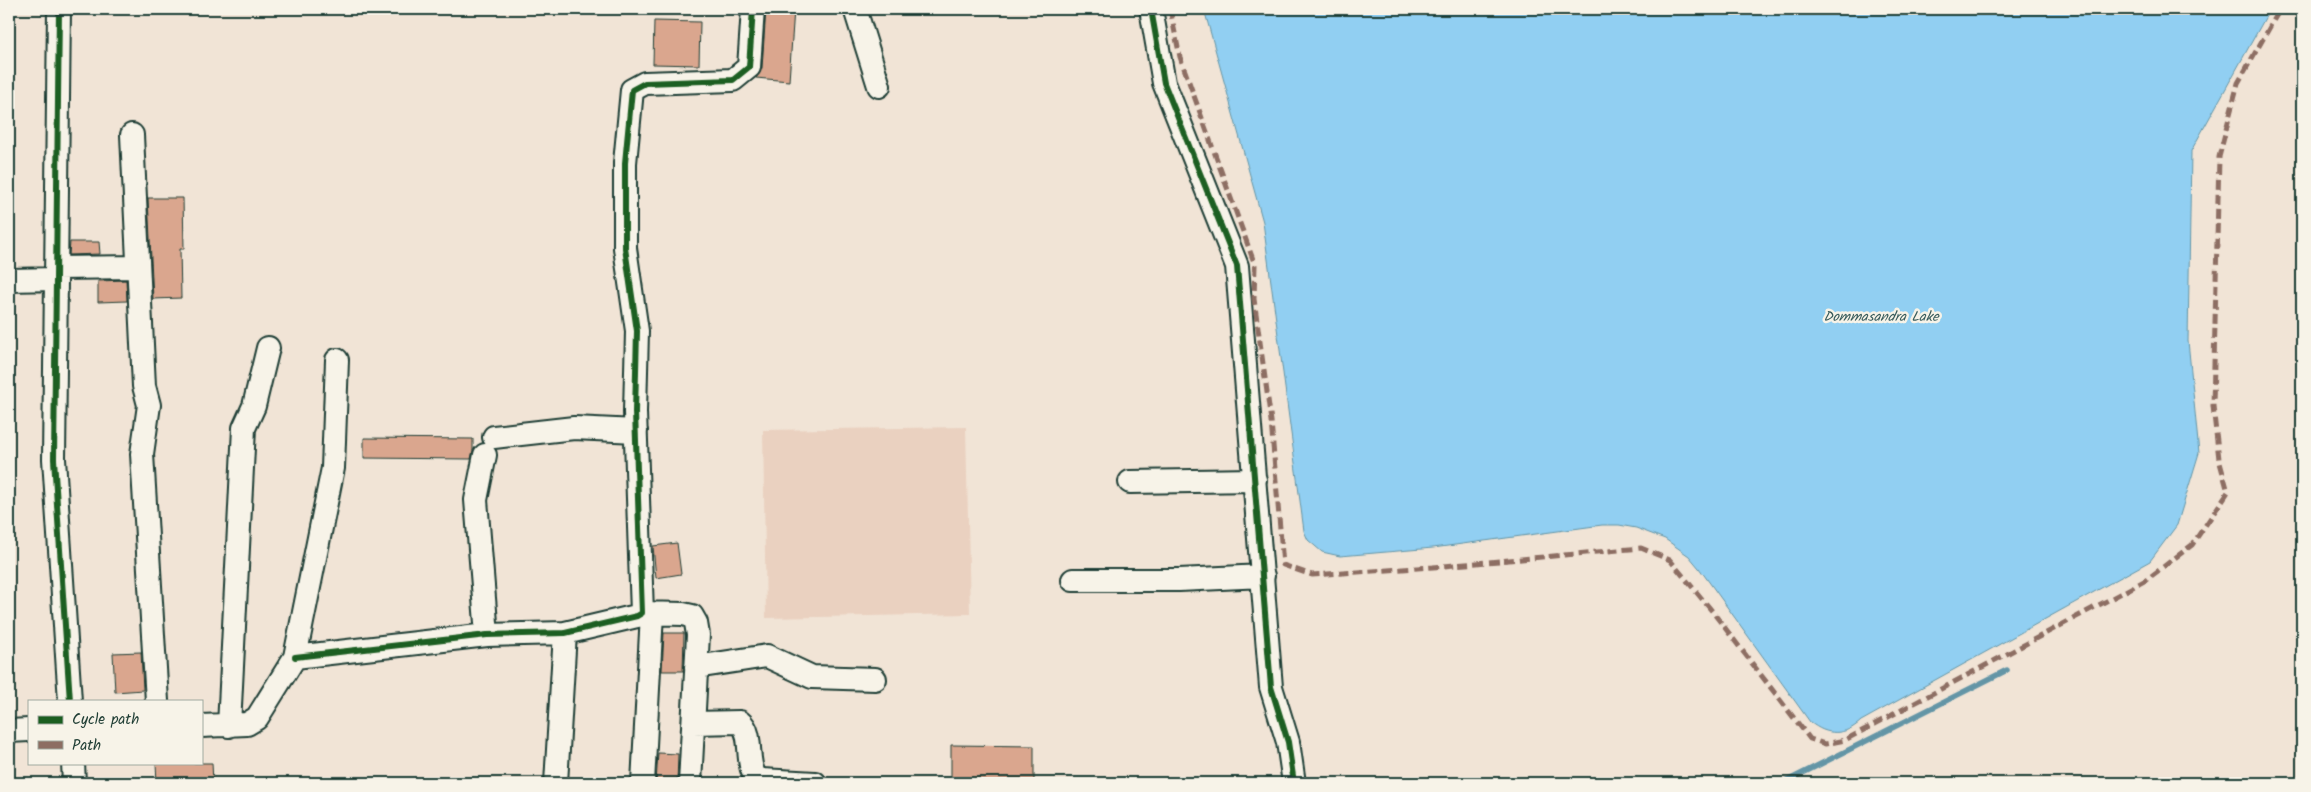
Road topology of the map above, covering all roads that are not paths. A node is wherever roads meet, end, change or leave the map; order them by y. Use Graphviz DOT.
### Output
graph roads {
  1 [pos="59,9"];
  2 [pos="753,9"];
  3 [pos="855,9"];
  4 [pos="1151,9"];
  5 [pos="879,86"];
  6 [pos="132,135"];
  7 [pos="138,267"];
  8 [pos="55,274"];
  9 [pos="9,280"];
  10 [pos="268,348"];
  11 [pos="337,360"];
  12 [pos="636,432"];
  13 [pos="1255,480"];
  14 [pos="1130,482"];
  15 [pos="1263,576"];
  16 [pos="1072,580"];
  17 [pos="647,613"];
  18 [pos="565,633"];
  19 [pos="487,635"];
  20 [pos="295,657"];
  21 [pos="696,667"];
  22 [pos="875,679"];
  23 [pos="70,700"];
  24 [pos="157,700"];
  25 [pos="693,723"];
  26 [pos="202,726"];
  27 [pos="229,726"];
  28 [pos="28,730"];
  29 [pos="9,731"];
  30 [pos="73,764"];
  31 [pos="74,783"];
  32 [pos="556,783"];
  33 [pos="643,783"];
  34 [pos="690,783"];
  35 [pos="814,783"];
  36 [pos="1294,783"];
  1 -- 8 [label="street"];
  2 -- 12 [label="street"];
  3 -- 5 [label="street"];
  4 -- 13 [label="street"];
  6 -- 7 [label="street"];
  7 -- 8 [label="street"];
  7 -- 24 [label="street"];
  8 -- 9 [label="street"];
  8 -- 23 [label="street"];
  10 -- 27 [label="street"];
  11 -- 20 [label="street"];
  12 -- 17 [label="street"];
  12 -- 19 [label="street"];
  13 -- 14 [label="street"];
  13 -- 15 [label="street"];
  15 -- 16 [label="street"];
  15 -- 36 [label="street"];
  17 -- 18 [label="street"];
  17 -- 21 [label="street"];
  17 -- 33 [label="street"];
  18 -- 19 [label="street"];
  18 -- 32 [label="street"];
  19 -- 20 [label="street"];
  20 -- 27 [label="street"];
  21 -- 22 [label="street"];
  21 -- 25 [label="street"];
  25 -- 34 [label="street"];
  25 -- 35 [label="street"];
  26 -- 27 [label="street"];
  28 -- 29 [label="street"];
  30 -- 31 [label="street"];
}
